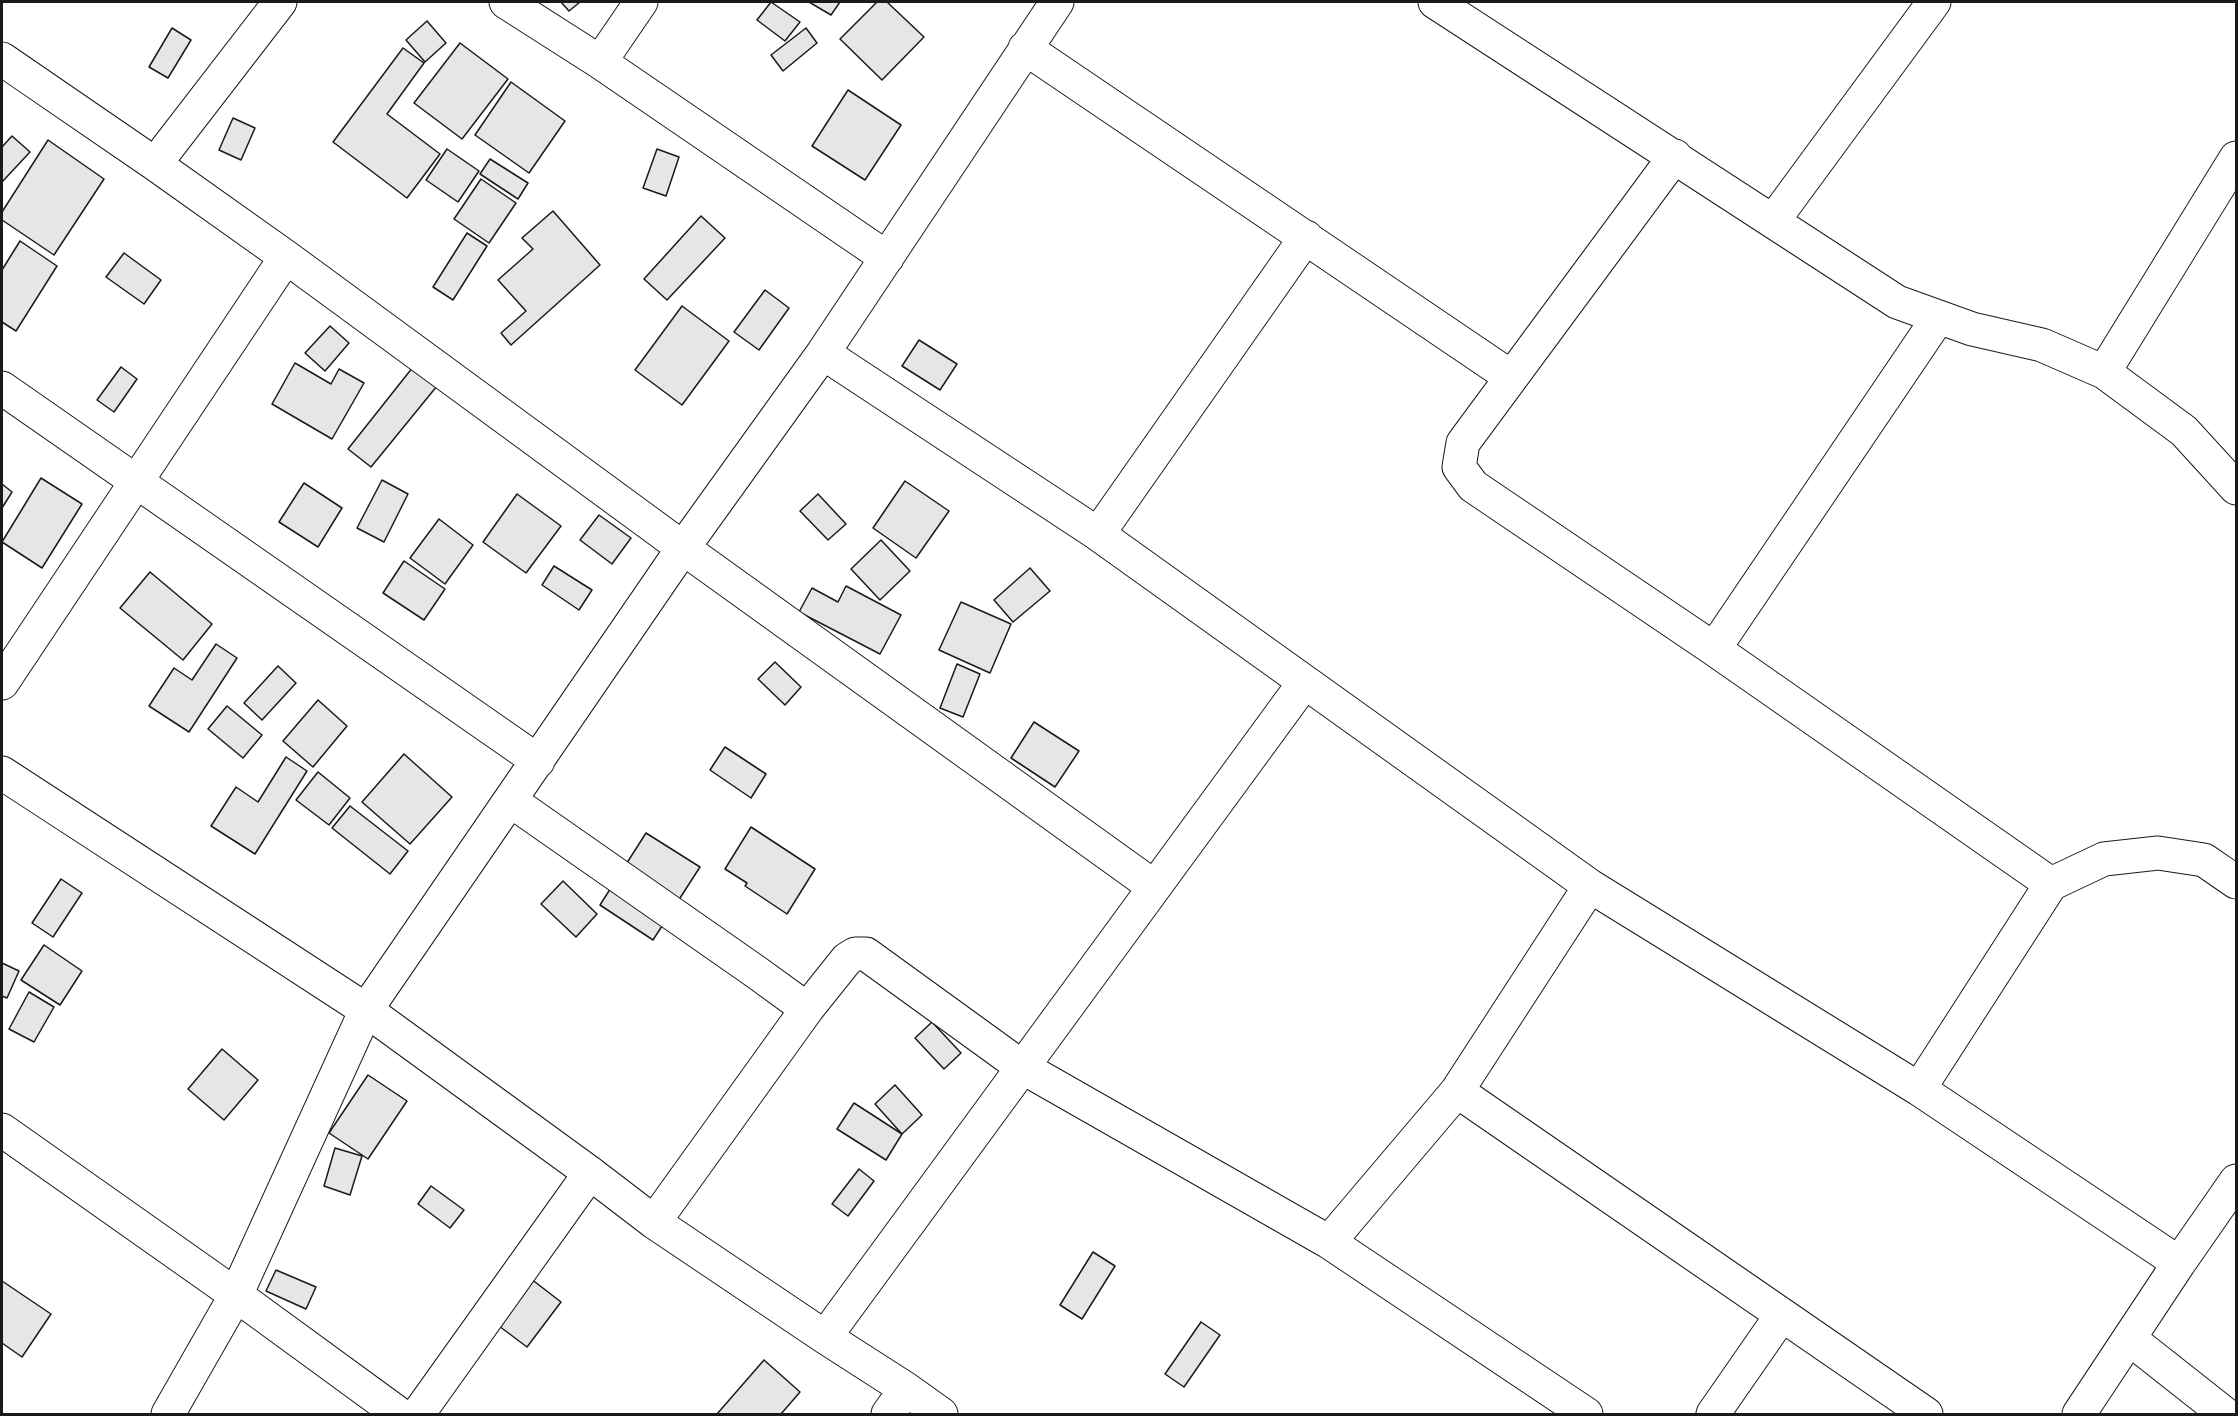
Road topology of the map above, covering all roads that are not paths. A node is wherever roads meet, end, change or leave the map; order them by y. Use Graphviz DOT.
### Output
graph roads {
  1 [pos="280,2"];
  2 [pos="506,2"];
  3 [pos="641,2"];
  4 [pos="1058,2"];
  5 [pos="1435,2"];
  6 [pos="1931,3"];
  7 [pos="1026,48"];
  8 [pos="2,59"];
  9 [pos="600,62"];
  10 [pos="1674,156"];
  11 [pos="2236,158"];
  12 [pos="155,164"];
  13 [pos="1773,221"];
  14 [pos="1306,237"];
  15 [pos="286,257"];
  16 [pos="887,258"];
  17 [pos="1938,318"];
  18 [pos="823,353"];
  19 [pos="2104,372"];
  20 [pos="1511,377"];
  21 [pos="2,388"];
  22 [pos="136,480"];
  23 [pos="2236,488"];
  24 [pos="1098,534"];
  25 [pos="683,548"];
  26 [pos="1714,649"];
  27 [pos="2,683"];
  28 [pos="1304,683"];
  29 [pos="538,760"];
  30 [pos="2,773"];
  31 [pos="510,801"];
  32 [pos="2236,882"];
  33 [pos="2051,884"];
  34 [pos="1153,886"];
  35 [pos="1590,886"];
  36 [pos="807,1009"];
  37 [pos="366,1010"];
  38 [pos="1022,1067"];
  39 [pos="1919,1089"];
  40 [pos="1457,1091"];
  41 [pos="2,1130"];
  42 [pos="590,1173"];
  43 [pos="2236,1181"];
  44 [pos="654,1222"];
  45 [pos="1329,1242"];
  46 [pos="2179,1263"];
  47 [pos="236,1295"];
  48 [pos="1781,1316"];
  49 [pos="825,1337"];
  50 [pos="2130,1339"];
  51 [pos="897,1402"];
  52 [pos="168,1414"];
  53 [pos="399,1414"];
  54 [pos="418,1414"];
  55 [pos="941,1414"];
  56 [pos="1586,1414"];
  57 [pos="1713,1414"];
  58 [pos="1926,1414"];
  59 [pos="2079,1414"];
  60 [pos="2225,1414"];
  1 -- 12 [label="street"];
  2 -- 9 [label="street"];
  3 -- 9 [label="street"];
  4 -- 7 [label="street"];
  5 -- 10 [label="street"];
  6 -- 13 [label="street"];
  7 -- 14 [label="street"];
  7 -- 16 [label="street"];
  8 -- 12 [label="street"];
  9 -- 16 [label="street"];
  10 -- 13 [label="street"];
  10 -- 20 [label="street"];
  11 -- 19 [label="street"];
  12 -- 15 [label="street"];
  13 -- 17 [label="street"];
  14 -- 20 [label="street"];
  14 -- 24 [label="street"];
  15 -- 22 [label="street"];
  15 -- 25 [label="street"];
  16 -- 18 [label="street"];
  17 -- 19 [label="street"];
  17 -- 26 [label="street"];
  18 -- 24 [label="street"];
  18 -- 25 [label="street"];
  19 -- 23 [label="street"];
  20 -- 26 [label="street"];
  21 -- 22 [label="street"];
  22 -- 27 [label="street"];
  22 -- 29 [label="street"];
  24 -- 28 [label="street"];
  25 -- 29 [label="street"];
  25 -- 34 [label="street"];
  26 -- 33 [label="street"];
  28 -- 34 [label="street"];
  28 -- 35 [label="street"];
  29 -- 31 [label="street"];
  30 -- 37 [label="street"];
  31 -- 36 [label="street"];
  31 -- 37 [label="street"];
  32 -- 33 [label="street"];
  33 -- 39 [label="street"];
  34 -- 38 [label="street"];
  35 -- 39 [label="street"];
  35 -- 40 [label="street"];
  36 -- 38 [label="street"];
  36 -- 44 [label="street"];
  37 -- 42 [label="street"];
  37 -- 47 [label="street"];
  38 -- 45 [label="street"];
  38 -- 49 [label="street"];
  39 -- 46 [label="street"];
  40 -- 45 [label="street"];
  40 -- 48 [label="street"];
  41 -- 47 [label="street"];
  42 -- 44 [label="street"];
  42 -- 54 [label="street"];
  43 -- 46 [label="street"];
  44 -- 49 [label="street"];
  45 -- 56 [label="street"];
  46 -- 50 [label="street"];
  47 -- 52 [label="street"];
  47 -- 53 [label="street"];
  48 -- 57 [label="street"];
  48 -- 58 [label="street"];
  49 -- 51 [label="street"];
  50 -- 59 [label="street"];
  50 -- 60 [label="street"];
  51 -- 55 [label="street"];
}
